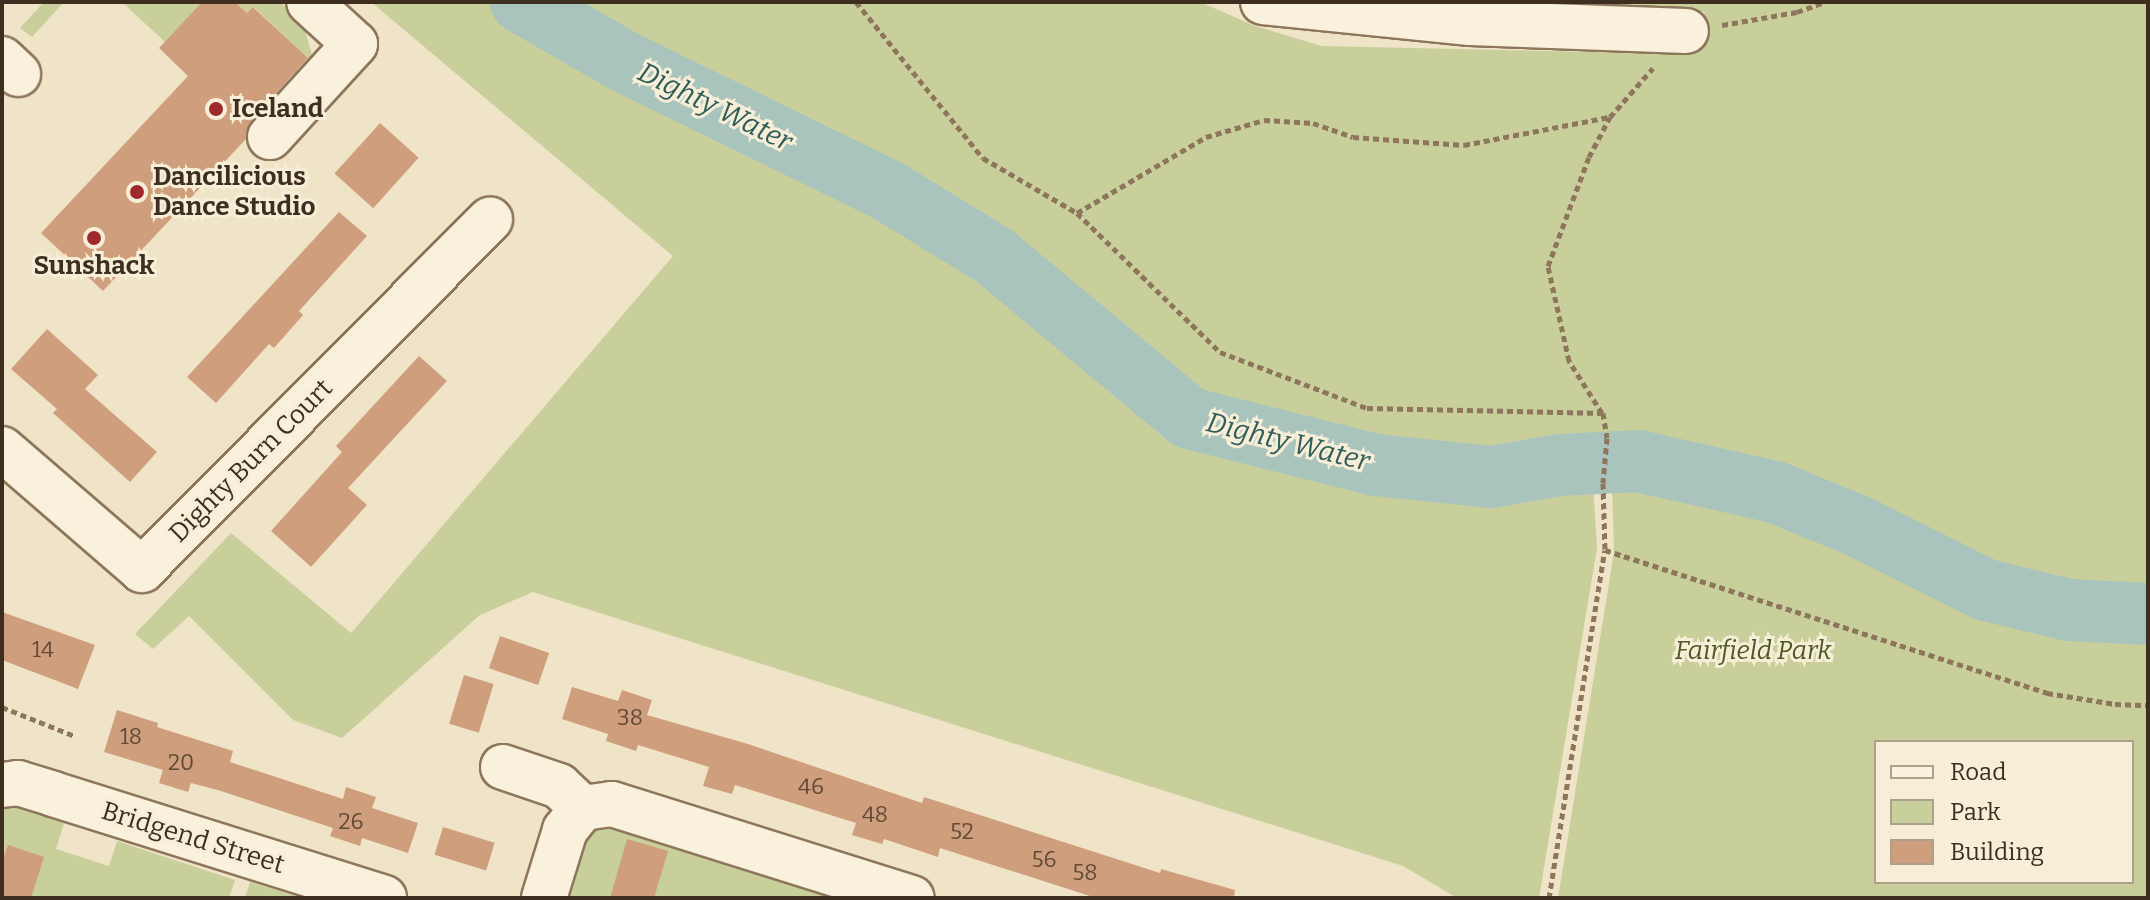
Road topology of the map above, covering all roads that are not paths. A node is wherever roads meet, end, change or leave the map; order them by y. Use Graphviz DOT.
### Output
graph roads {
  1 [pos="309,2"];
  2 [pos="1263,2"];
  3 [pos="1686,31"];
  4 [pos="270,137"];
  5 [pos="490,220"];
  6 [pos="2,449"];
  7 [pos="503,767"];
  8 [pos="2,785"];
  9 [pos="583,808"];
  10 [pos="898,896"];
  11 [pos="384,898"];
  12 [pos="544,898"];
  1 -- 4 [label="street"];
  2 -- 3 [label="street"];
  5 -- 6 [label="street, Dighty Burn Court"];
  7 -- 9 [label="street"];
  8 -- 11 [label="street, Bridgend Street"];
  9 -- 10 [label="street"];
  9 -- 12 [label="street"];
}
